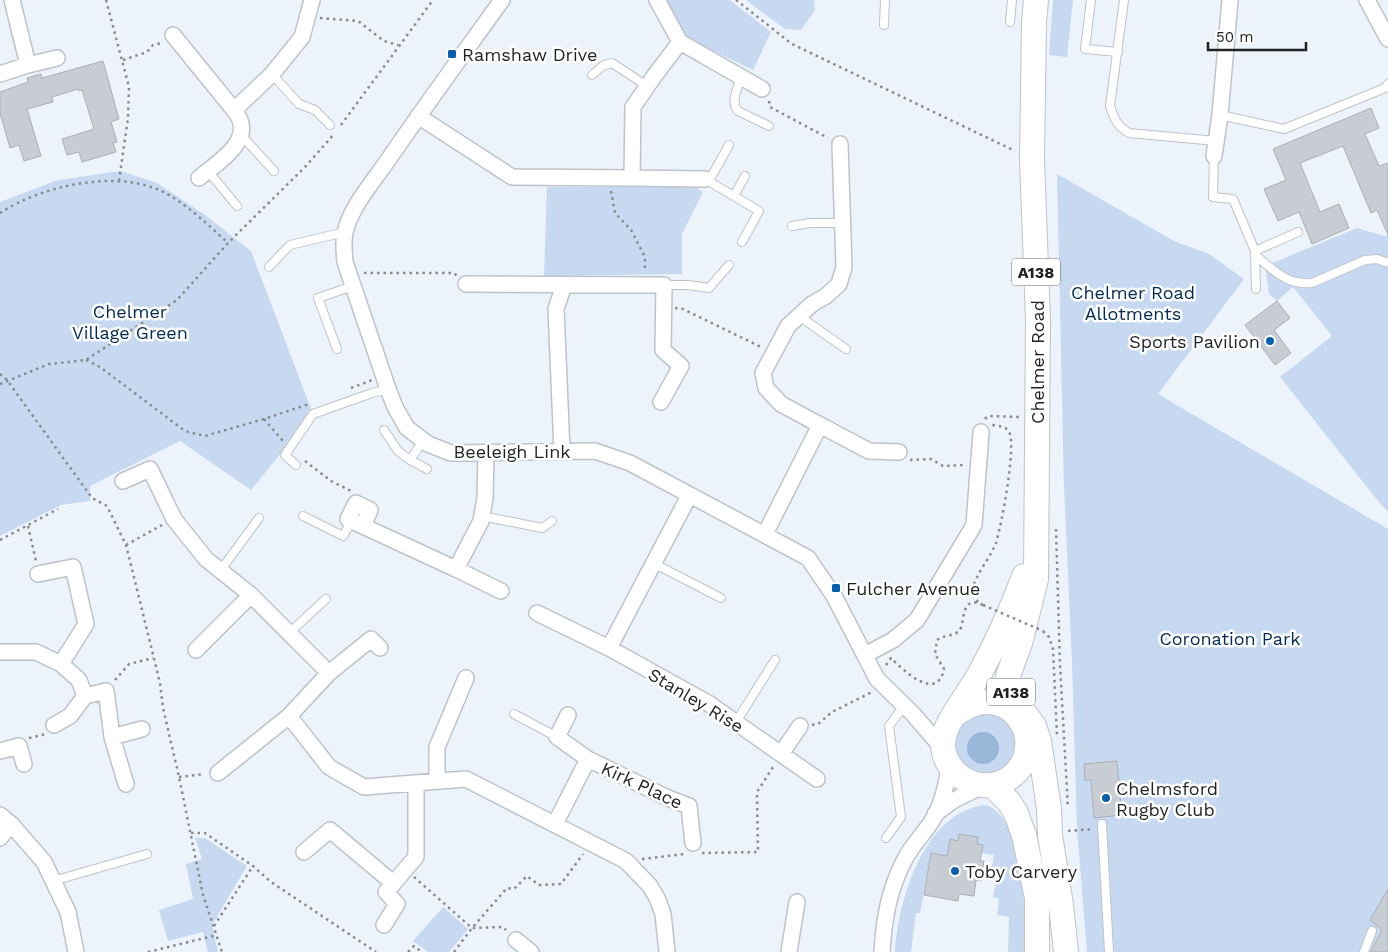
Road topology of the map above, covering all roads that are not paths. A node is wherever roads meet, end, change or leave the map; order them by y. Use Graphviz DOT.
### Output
graph roads {
  1 [pos="12,0"];
  2 [pos="312,0"];
  3 [pos="502,0"];
  4 [pos="657,0"];
  5 [pos="886,0"];
  6 [pos="1012,0"];
  7 [pos="1036,0"];
  8 [pos="1091,0"];
  9 [pos="1124,0"];
  10 [pos="1230,0"];
  11 [pos="1366,0"];
  12 [pos="1010,22"];
  13 [pos="884,25"];
  14 [pos="173,35"];
  15 [pos="1388,39"];
  16 [pos="680,42"];
  17 [pos="1118,52"];
  18 [pos="57,58"];
  19 [pos="28,65"];
  20 [pos="0,74"];
  21 [pos="272,74"];
  22 [pos="592,75"];
  23 [pos="742,77"];
  24 [pos="1388,84"];
  25 [pos="647,86"];
  26 [pos="762,89"];
  27 [pos="234,110"];
  28 [pos="1220,115"];
  29 [pos="418,116"];
  30 [pos="330,125"];
  31 [pos="769,126"];
  32 [pos="241,135"];
  33 [pos="1216,141"];
  34 [pos="840,144"];
  35 [pos="729,145"];
  36 [pos="1214,156"];
  37 [pos="274,171"];
  38 [pos="203,175"];
  39 [pos="745,176"];
  40 [pos="632,178"];
  41 [pos="707,180"];
  42 [pos="734,196"];
  43 [pos="237,206"];
  44 [pos="843,223"];
  45 [pos="792,226"];
  46 [pos="345,232"];
  47 [pos="1298,232"];
  48 [pos="742,242"];
  49 [pos="1255,253"];
  50 [pos="1388,263"];
  51 [pos="729,265"];
  52 [pos="269,267"];
  53 [pos="352,281"];
  54 [pos="466,284"];
  55 [pos="564,285"];
  56 [pos="664,286"];
  57 [pos="1256,288"];
  58 [pos="799,316"];
  59 [pos="337,349"];
  60 [pos="846,349"];
  61 [pos="386,382"];
  62 [pos="661,402"];
  63 [pos="820,425"];
  64 [pos="983,428"];
  65 [pos="384,430"];
  66 [pos="423,441"];
  67 [pos="562,451"];
  68 [pos="899,452"];
  69 [pos="486,454"];
  70 [pos="410,460"];
  71 [pos="296,465"];
  72 [pos="427,469"];
  73 [pos="123,481"];
  74 [pos="689,496"];
  75 [pos="356,503"];
  76 [pos="303,516"];
  77 [pos="482,516"];
  78 [pos="259,518"];
  79 [pos="552,521"];
  80 [pos="358,523"];
  81 [pos="765,534"];
  82 [pos="1036,544"];
  83 [pos="655,564"];
  84 [pos="456,569"];
  85 [pos="220,571"];
  86 [pos="38,574"];
  87 [pos="501,591"];
  88 [pos="251,595"];
  89 [pos="721,598"];
  90 [pos="326,599"];
  91 [pos="1030,604"];
  92 [pos="537,613"];
  93 [pos="289,633"];
  94 [pos="380,648"];
  95 [pos="609,648"];
  96 [pos="196,650"];
  97 [pos="0,652"];
  98 [pos="866,655"];
  99 [pos="775,660"];
  100 [pos="61,664"];
  101 [pos="328,672"];
  102 [pos="466,678"];
  103 [pos="85,696"];
  104 [pos="908,709"];
  105 [pos="1010,710"];
  106 [pos="514,714"];
  107 [pos="568,715"];
  108 [pos="289,716"];
  109 [pos="953,718"];
  110 [pos="736,722"];
  111 [pos="54,724"];
  112 [pos="800,726"];
  113 [pos="142,729"];
  114 [pos="557,737"];
  115 [pos="112,738"];
  116 [pos="1028,739"];
  117 [pos="0,751"];
  118 [pos="781,754"];
  119 [pos="946,758"];
  120 [pos="588,759"];
  121 [pos="24,764"];
  122 [pos="218,772"];
  123 [pos="817,779"];
  124 [pos="437,781"];
  125 [pos="416,783"];
  126 [pos="126,784"];
  127 [pos="988,786"];
  128 [pos="936,814"];
  129 [pos="6,820"];
  130 [pos="555,824"];
  131 [pos="1103,826"];
  132 [pos="1059,833"];
  133 [pos="0,838"];
  134 [pos="886,838"];
  135 [pos="694,850"];
  136 [pos="304,852"];
  137 [pos="146,854"];
  138 [pos="53,881"];
  139 [pos="393,883"];
  140 [pos="797,902"];
  141 [pos="384,925"];
  142 [pos="1372,931"];
  143 [pos="516,940"];
  144 [pos="76,952"];
  145 [pos="532,952"];
  146 [pos="667,952"];
  147 [pos="789,952"];
  148 [pos="882,952"];
  149 [pos="1037,952"];
  150 [pos="1066,952"];
  151 [pos="1109,952"];
  152 [pos="1364,952"];
  1 -- 19 [label="street"];
  2 -- 21 [label="street"];
  3 -- 29 [label="street, Beeleigh Link"];
  4 -- 16 [label="street"];
  5 -- 13 [label="lane"];
  6 -- 12 [label="lane"];
  7 -- 82 [label="main road, Chelmer Road / A138"];
  8 -- 17 [label="lane"];
  9 -- 17 [label="lane"];
  10 -- 28 [label="street"];
  11 -- 15 [label="street"];
  14 -- 27 [label="street"];
  16 -- 23 [label="street"];
  16 -- 25 [label="street"];
  17 -- 33 [label="lane"];
  18 -- 19 [label="street"];
  19 -- 20 [label="street"];
  21 -- 27 [label="street"];
  21 -- 30 [label="lane"];
  22 -- 25 [label="lane"];
  23 -- 26 [label="street"];
  23 -- 31 [label="lane"];
  24 -- 28 [label="lane"];
  25 -- 40 [label="street"];
  27 -- 32 [label="street"];
  28 -- 33 [label="street"];
  29 -- 40 [label="street"];
  29 -- 46 [label="street, Beeleigh Link"];
  32 -- 37 [label="lane"];
  32 -- 38 [label="street"];
  33 -- 36 [label="street"];
  34 -- 44 [label="street"];
  35 -- 41 [label="lane"];
  36 -- 49 [label="lane"];
  38 -- 43 [label="lane"];
  39 -- 42 [label="lane"];
  40 -- 41 [label="street"];
  41 -- 42 [label="lane"];
  42 -- 48 [label="lane"];
  44 -- 45 [label="lane"];
  44 -- 58 [label="street"];
  46 -- 52 [label="lane"];
  46 -- 53 [label="street, Beeleigh Link"];
  47 -- 49 [label="lane"];
  49 -- 50 [label="lane"];
  49 -- 57 [label="lane"];
  51 -- 56 [label="lane"];
  53 -- 59 [label="lane"];
  53 -- 61 [label="street, Beeleigh Link"];
  54 -- 55 [label="street"];
  55 -- 56 [label="street"];
  55 -- 67 [label="street"];
  56 -- 62 [label="street"];
  58 -- 60 [label="lane"];
  58 -- 63 [label="street"];
  61 -- 66 [label="street, Beeleigh Link"];
  61 -- 71 [label="lane"];
  63 -- 68 [label="street"];
  63 -- 81 [label="street"];
  64 -- 98 [label="street"];
  65 -- 70 [label="lane"];
  66 -- 69 [label="street, Beeleigh Link"];
  66 -- 70 [label="lane"];
  67 -- 69 [label="street, Beeleigh Link"];
  67 -- 74 [label="street, Beeleigh Link"];
  69 -- 77 [label="street"];
  70 -- 72 [label="lane"];
  73 -- 85 [label="street"];
  74 -- 81 [label="street, Beeleigh Link"];
  74 -- 83 [label="street"];
  75 -- 80 [label="street"];
  76 -- 80 [label="lane"];
  77 -- 79 [label="lane"];
  77 -- 84 [label="street"];
  78 -- 85 [label="lane"];
  80 -- 84 [label="street"];
  81 -- 98 [label="street, Beeleigh Link"];
  82 -- 91 [label="main road, Chelmer Road / A138"];
  82 -- 109 [label="main road, Chelmer Road / A138"];
  83 -- 89 [label="lane"];
  83 -- 95 [label="street"];
  84 -- 87 [label="street"];
  85 -- 88 [label="street"];
  86 -- 100 [label="street"];
  88 -- 93 [label="street"];
  88 -- 96 [label="street"];
  90 -- 93 [label="lane"];
  91 -- 105 [label="main road, Chelmer Road / A138"];
  91 -- 132 [label="main road, Chelmer Road / A138"];
  92 -- 95 [label="street, Stanley Rise"];
  93 -- 101 [label="street"];
  94 -- 101 [label="street"];
  95 -- 110 [label="street, Stanley Rise"];
  97 -- 100 [label="street"];
  98 -- 104 [label="street, Beeleigh Link"];
  99 -- 110 [label="lane"];
  100 -- 103 [label="street"];
  101 -- 108 [label="street"];
  102 -- 124 [label="street"];
  103 -- 111 [label="street"];
  103 -- 115 [label="street"];
  104 -- 109 [label="street, Beeleigh Link"];
  104 -- 119 [label="street, Beeleigh Link"];
  104 -- 134 [label="lane"];
  105 -- 109 [label="main road, A138"];
  105 -- 116 [label="main road, Chelmer Road / A138"];
  106 -- 114 [label="lane"];
  107 -- 114 [label="street"];
  108 -- 122 [label="street"];
  108 -- 125 [label="street"];
  109 -- 119 [label="main road, Chelmer Road / A138"];
  110 -- 118 [label="street, Stanley Rise"];
  112 -- 118 [label="street"];
  113 -- 115 [label="street"];
  114 -- 120 [label="street, Kirk Place"];
  115 -- 126 [label="street"];
  116 -- 127 [label="main road"];
  116 -- 132 [label="main road, Chelmer Road / A138"];
  117 -- 121 [label="street"];
  118 -- 123 [label="street, Stanley Rise"];
  119 -- 127 [label="main road"];
  119 -- 128 [label="street"];
  120 -- 130 [label="street, Kirk Place"];
  120 -- 135 [label="street, Kirk Place"];
  124 -- 125 [label="street"];
  124 -- 130 [label="street"];
  125 -- 139 [label="street"];
  127 -- 128 [label="street"];
  127 -- 149 [label="main road"];
  128 -- 148 [label="street"];
  129 -- 133 [label="street"];
  129 -- 138 [label="street"];
  130 -- 146 [label="street"];
  131 -- 151 [label="lane"];
  132 -- 150 [label="main road, Chelmer Road / A138"];
  136 -- 139 [label="street"];
  137 -- 138 [label="lane"];
  138 -- 144 [label="street"];
  139 -- 141 [label="street"];
  140 -- 147 [label="street"];
  142 -- 152 [label="lane"];
  143 -- 145 [label="street"];
}
